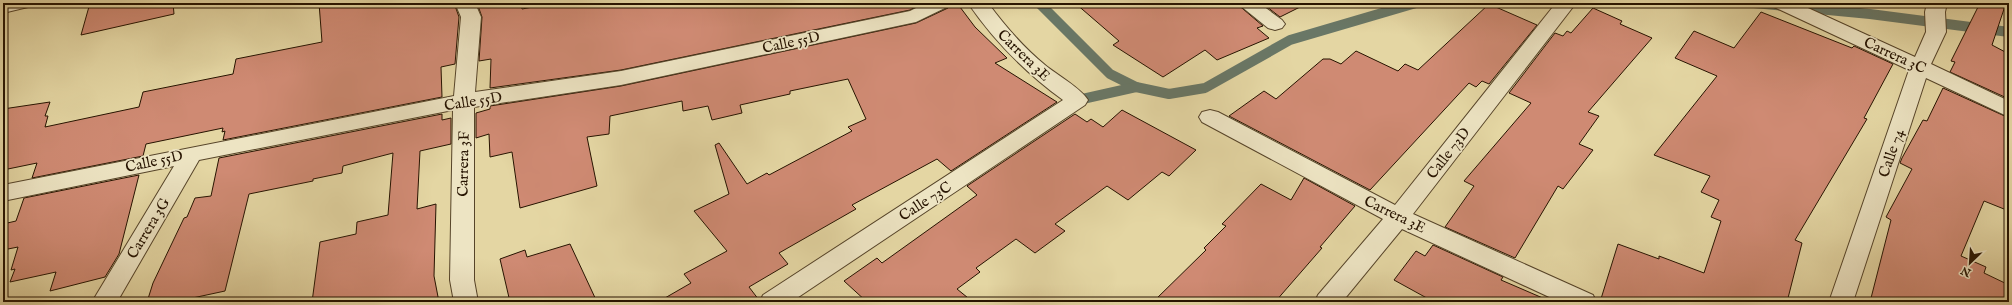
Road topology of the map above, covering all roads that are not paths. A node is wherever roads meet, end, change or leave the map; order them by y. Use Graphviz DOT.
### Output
graph roads {
  1 [pos="21,3"];
  2 [pos="465,3"];
  3 [pos="940,3"];
  4 [pos="978,3"];
  5 [pos="1246,3"];
  6 [pos="1566,3"];
  7 [pos="1781,3"];
  8 [pos="3,7"];
  9 [pos="1936,7"];
  10 [pos="1275,24"];
  11 [pos="1920,67"];
  12 [pos="1078,100"];
  13 [pos="464,101"];
  14 [pos="2009,110"];
  15 [pos="1210,117"];
  16 [pos="192,154"];
  17 [pos="3,193"];
  18 [pos="1398,217"];
  19 [pos="104,302"];
  20 [pos="466,302"];
  21 [pos="772,302"];
  22 [pos="1328,302"];
  23 [pos="1584,302"];
  24 [pos="1841,302"];
  1 -- 8 [label="street"];
  2 -- 13 [label="street, Carrera 3F"];
  3 -- 13 [label="street, Calle 55D"];
  4 -- 12 [label="street, Carrera 3E"];
  5 -- 10 [label="street"];
  6 -- 18 [label="street, Calle 73D"];
  7 -- 11 [label="street, Carrera 3C"];
  9 -- 11 [label="street, Calle 74"];
  11 -- 14 [label="street, Carrera 3C"];
  11 -- 24 [label="street, Calle 74"];
  12 -- 21 [label="street, Calle 73C"];
  13 -- 16 [label="street, Calle 55D"];
  13 -- 20 [label="street, Carrera 3F"];
  15 -- 18 [label="street, Carrera 3E"];
  16 -- 17 [label="street, Calle 55D"];
  16 -- 19 [label="street, Carrera 3G"];
  18 -- 22 [label="street, Calle 73D"];
  18 -- 23 [label="street, Carrera 3E"];
}
